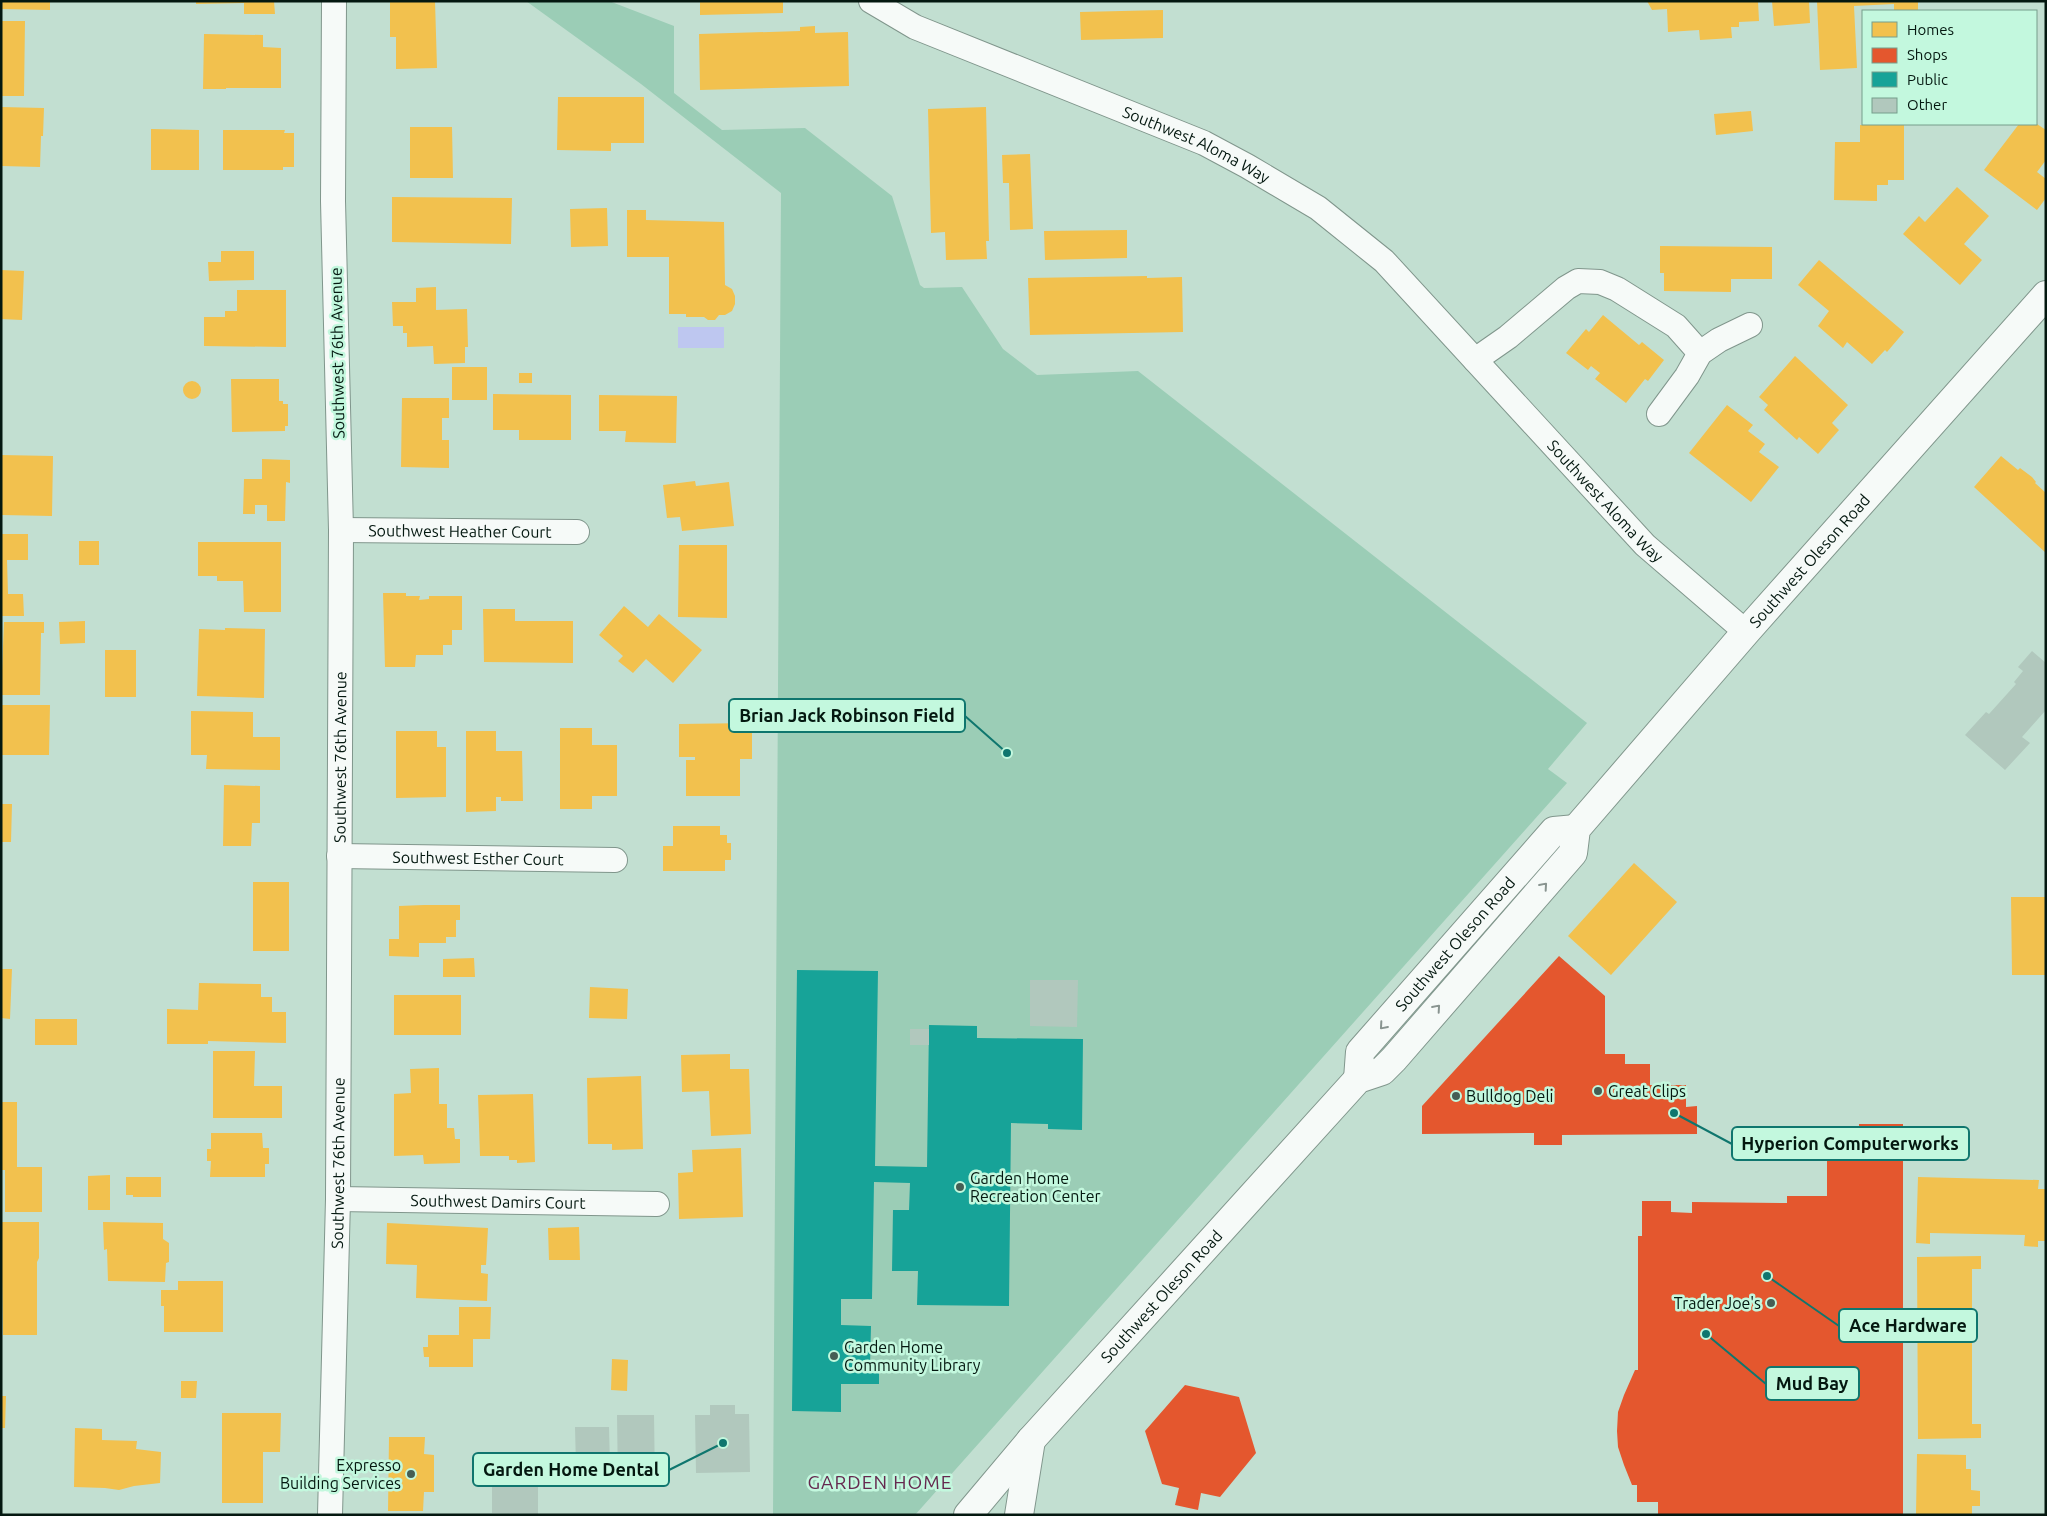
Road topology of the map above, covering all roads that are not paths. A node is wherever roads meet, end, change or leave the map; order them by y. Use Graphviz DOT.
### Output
graph roads {
  1 [pos="334,1"];
  2 [pos="871,1"];
  3 [pos="2046,295"];
  4 [pos="1750,325"];
  5 [pos="1700,353"];
  6 [pos="1475,360"];
  7 [pos="1659,414"];
  8 [pos="341,530"];
  9 [pos="577,532"];
  10 [pos="1746,632"];
  11 [pos="339,856"];
  12 [pos="615,860"];
  13 [pos="338,1199"];
  14 [pos="657,1204"];
  15 [pos="1032,1440"];
  16 [pos="330,1515"];
  17 [pos="968,1515"];
  18 [pos="1019,1515"];
  1 -- 8 [label="street, Southwest 76th Avenue"];
  2 -- 6 [label="street, Southwest Aloma Way"];
  3 -- 10 [label="main road, Southwest Oleson Road"];
  4 -- 5 [label="street"];
  5 -- 6 [label="street"];
  5 -- 7 [label="street"];
  6 -- 10 [label="street, Southwest Aloma Way"];
  8 -- 9 [label="street, Southwest Heather Court"];
  8 -- 11 [label="street, Southwest 76th Avenue"];
  10 -- 15 [label="main road, Southwest Oleson Road"];
  11 -- 12 [label="street, Southwest Esther Court"];
  11 -- 13 [label="street, Southwest 76th Avenue"];
  13 -- 14 [label="street, Southwest Damirs Court"];
  13 -- 16 [label="street, Southwest 76th Avenue"];
  15 -- 17 [label="main road, Southwest Oleson Road"];
  15 -- 18 [label="main road"];
}
